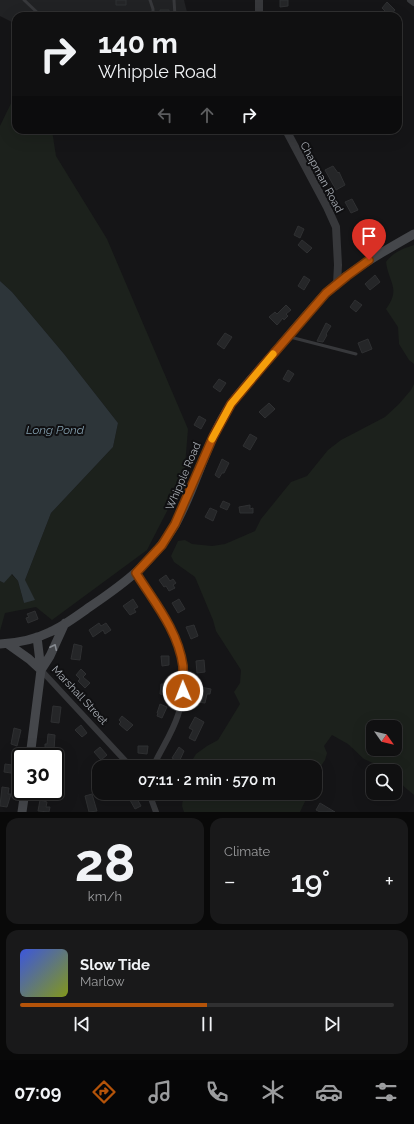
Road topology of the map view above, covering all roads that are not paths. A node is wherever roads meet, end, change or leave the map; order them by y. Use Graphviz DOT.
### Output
graph roads {
  1 [pos="24,0"];
  2 [pos="150,0"];
  3 [pos="174,0"];
  4 [pos="259,0"];
  5 [pos="410,0"];
  6 [pos="414,3"];
  7 [pos="37,12"];
  8 [pos="153,12"];
  9 [pos="175,12"];
  10 [pos="259,12"];
  11 [pos="288,134"];
  12 [pos="414,234"];
  13 [pos="337,284"];
  14 [pos="288,336"];
  15 [pos="356,354"];
  16 [pos="136,573"];
  17 [pos="65,623"];
  18 [pos="37,637"];
  19 [pos="4,644"];
  20 [pos="41,670"];
  21 [pos="31,748"];
  22 [pos="125,760"];
  23 [pos="157,760"];
  24 [pos="24,800"];
  25 [pos="152,800"];
  26 [pos="22,812"];
  27 [pos="156,812"];
  1 -- 7 [label="lane"];
  2 -- 8 [label="lane"];
  3 -- 9 [label="lane"];
  4 -- 10 [label="street"];
  5 -- 6 [label="street"];
  11 -- 13 [label="street, Chapman Road"];
  12 -- 13 [label="main road, Whipple Road"];
  13 -- 14 [label="main road, Whipple Road"];
  14 -- 15 [label="lane"];
  14 -- 16 [label="main road, Whipple Road"];
  16 -- 17 [label="main road, Whipple Road"];
  16 -- 23 [label="street"];
  17 -- 18 [label="main road, Whipple Road"];
  20 -- 17 [label="main road, one-way"];
  18 -- 19 [label="main road, Whipple Road"];
  18 -- 20 [label="main road"];
  19 -- 20 [label="main road, Marshall Street"];
  20 -- 21 [label="main road"];
  20 -- 22 [label="street, Marshall Street"];
  24 -- 26 [label="main road"];
  25 -- 27 [label="street"];
}
